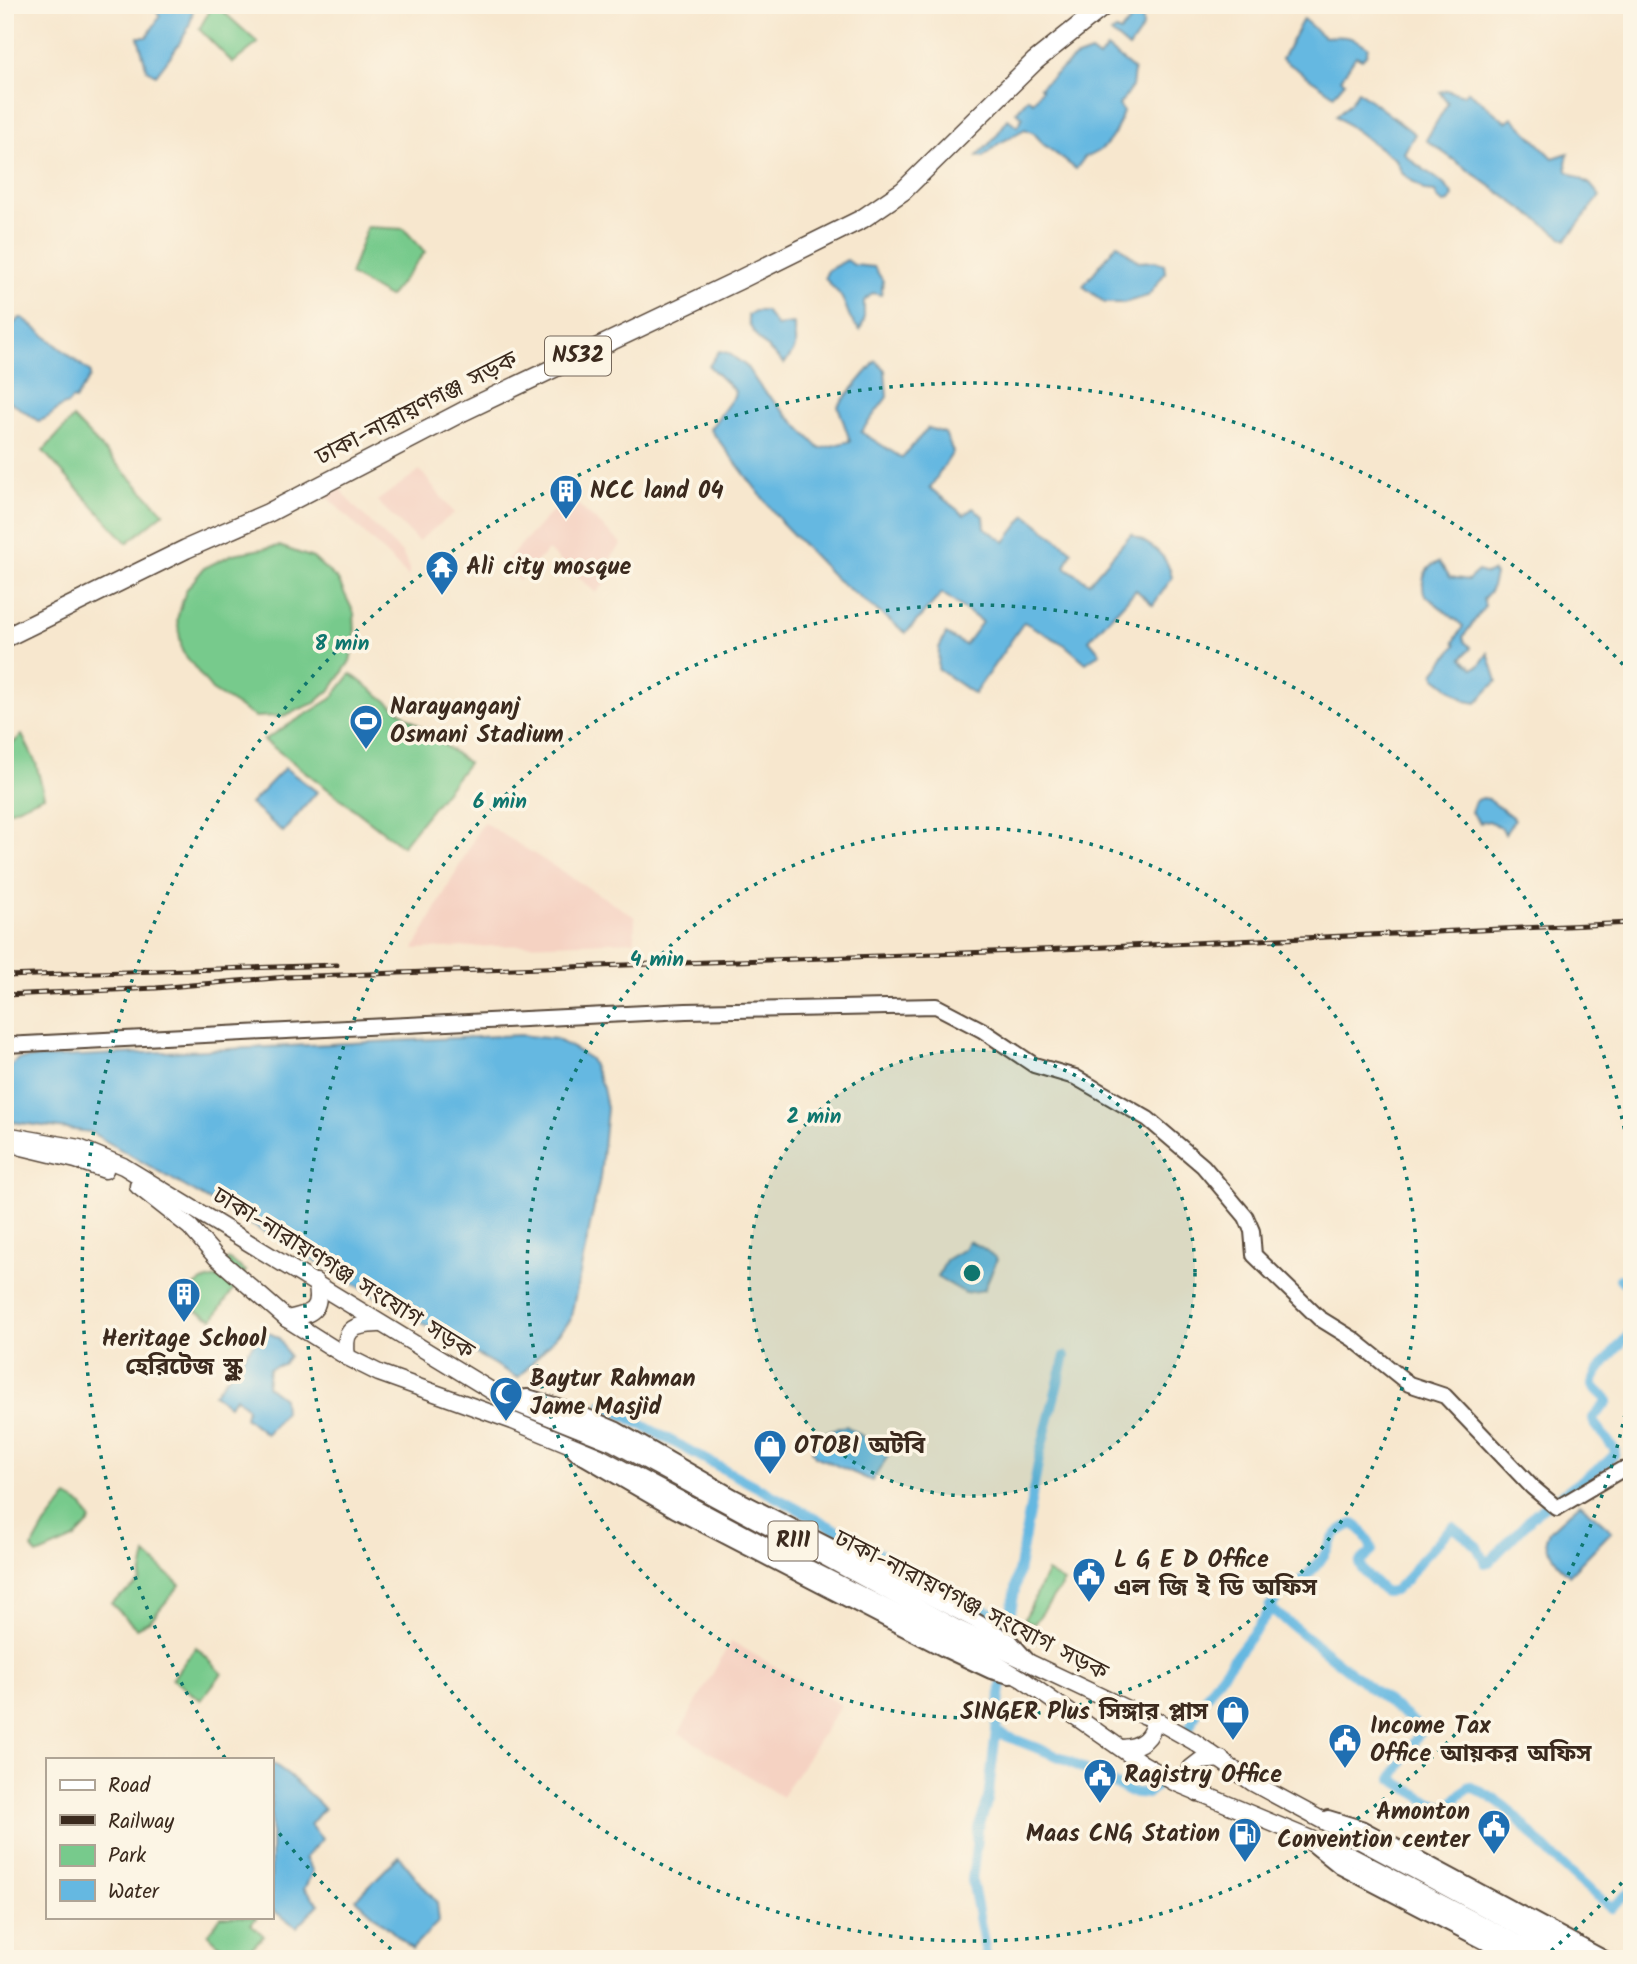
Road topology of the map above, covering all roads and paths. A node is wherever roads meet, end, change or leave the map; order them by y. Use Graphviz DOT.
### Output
graph roads {
  1 [pos="1105,5"];
  2 [pos="5,638"];
  3 [pos="5,1045"];
  4 [pos="5,1135"];
  5 [pos="5,1145"];
  6 [pos="316,1282"];
  7 [pos="286,1319"];
  8 [pos="378,1324"];
  9 [pos="346,1357"];
  10 [pos="1632,1469"];
  11 [pos="1154,1720"];
  12 [pos="1123,1748"];
  13 [pos="1221,1759"];
  14 [pos="1198,1793"];
  15 [pos="1310,1813"];
  16 [pos="1298,1833"];
  17 [pos="1518,1959"];
  18 [pos="1548,1959"];
  19 [pos="1579,1959"];
  20 [pos="1605,1959"];
  1 -- 2 [label="highway, ঢাকা-নারায়ণগঞ্জ সড়ক / N532"];
  3 -- 10 [label="street"];
  4 -- 6 [label="main road, ঢাকা-নারায়ণগঞ্জ সংযোগ সড়ক / R111"];
  5 -- 7 [label="main road, ঢাকা-নারায়ণগঞ্জ সংযোগ সড়ক / R111"];
  6 -- 7 [label="main road"];
  6 -- 8 [label="main road, ঢাকা-নারায়ণগঞ্জ সংযোগ সড়ক / R111"];
  7 -- 9 [label="main road, ঢাকা-নারায়ণগঞ্জ সংযোগ সড়ক / R111"];
  8 -- 9 [label="main road"];
  8 -- 11 [label="main road, ঢাকা-নারায়ণগঞ্জ সংযোগ সড়ক / R111"];
  9 -- 12 [label="main road, ঢাকা-নারায়ণগঞ্জ সংযোগ সড়ক / R111"];
  11 -- 12 [label="main road"];
  11 -- 13 [label="main road, ঢাকা-নারায়ণগঞ্জ সংযোগ সড়ক / R111"];
  12 -- 14 [label="main road, ঢাকা-নারায়ণগঞ্জ সংযোগ সড়ক / R111"];
  13 -- 14 [label="main road"];
  13 -- 15 [label="main road, ঢাকা-নারায়ণগঞ্জ সংযোগ সড়ক / R111"];
  14 -- 16 [label="main road, ঢাকা-নারায়ণগঞ্জ সংযোগ সড়ক / R111"];
  15 -- 19 [label="main road, ঢাকা-নারায়ণগঞ্জ সংযোগ সড়ক / R111"];
  15 -- 20 [label="street"];
  16 -- 17 [label="street"];
  16 -- 18 [label="main road, ঢাকা-নারায়ণগঞ্জ সংযোগ সড়ক / R111"];
}
